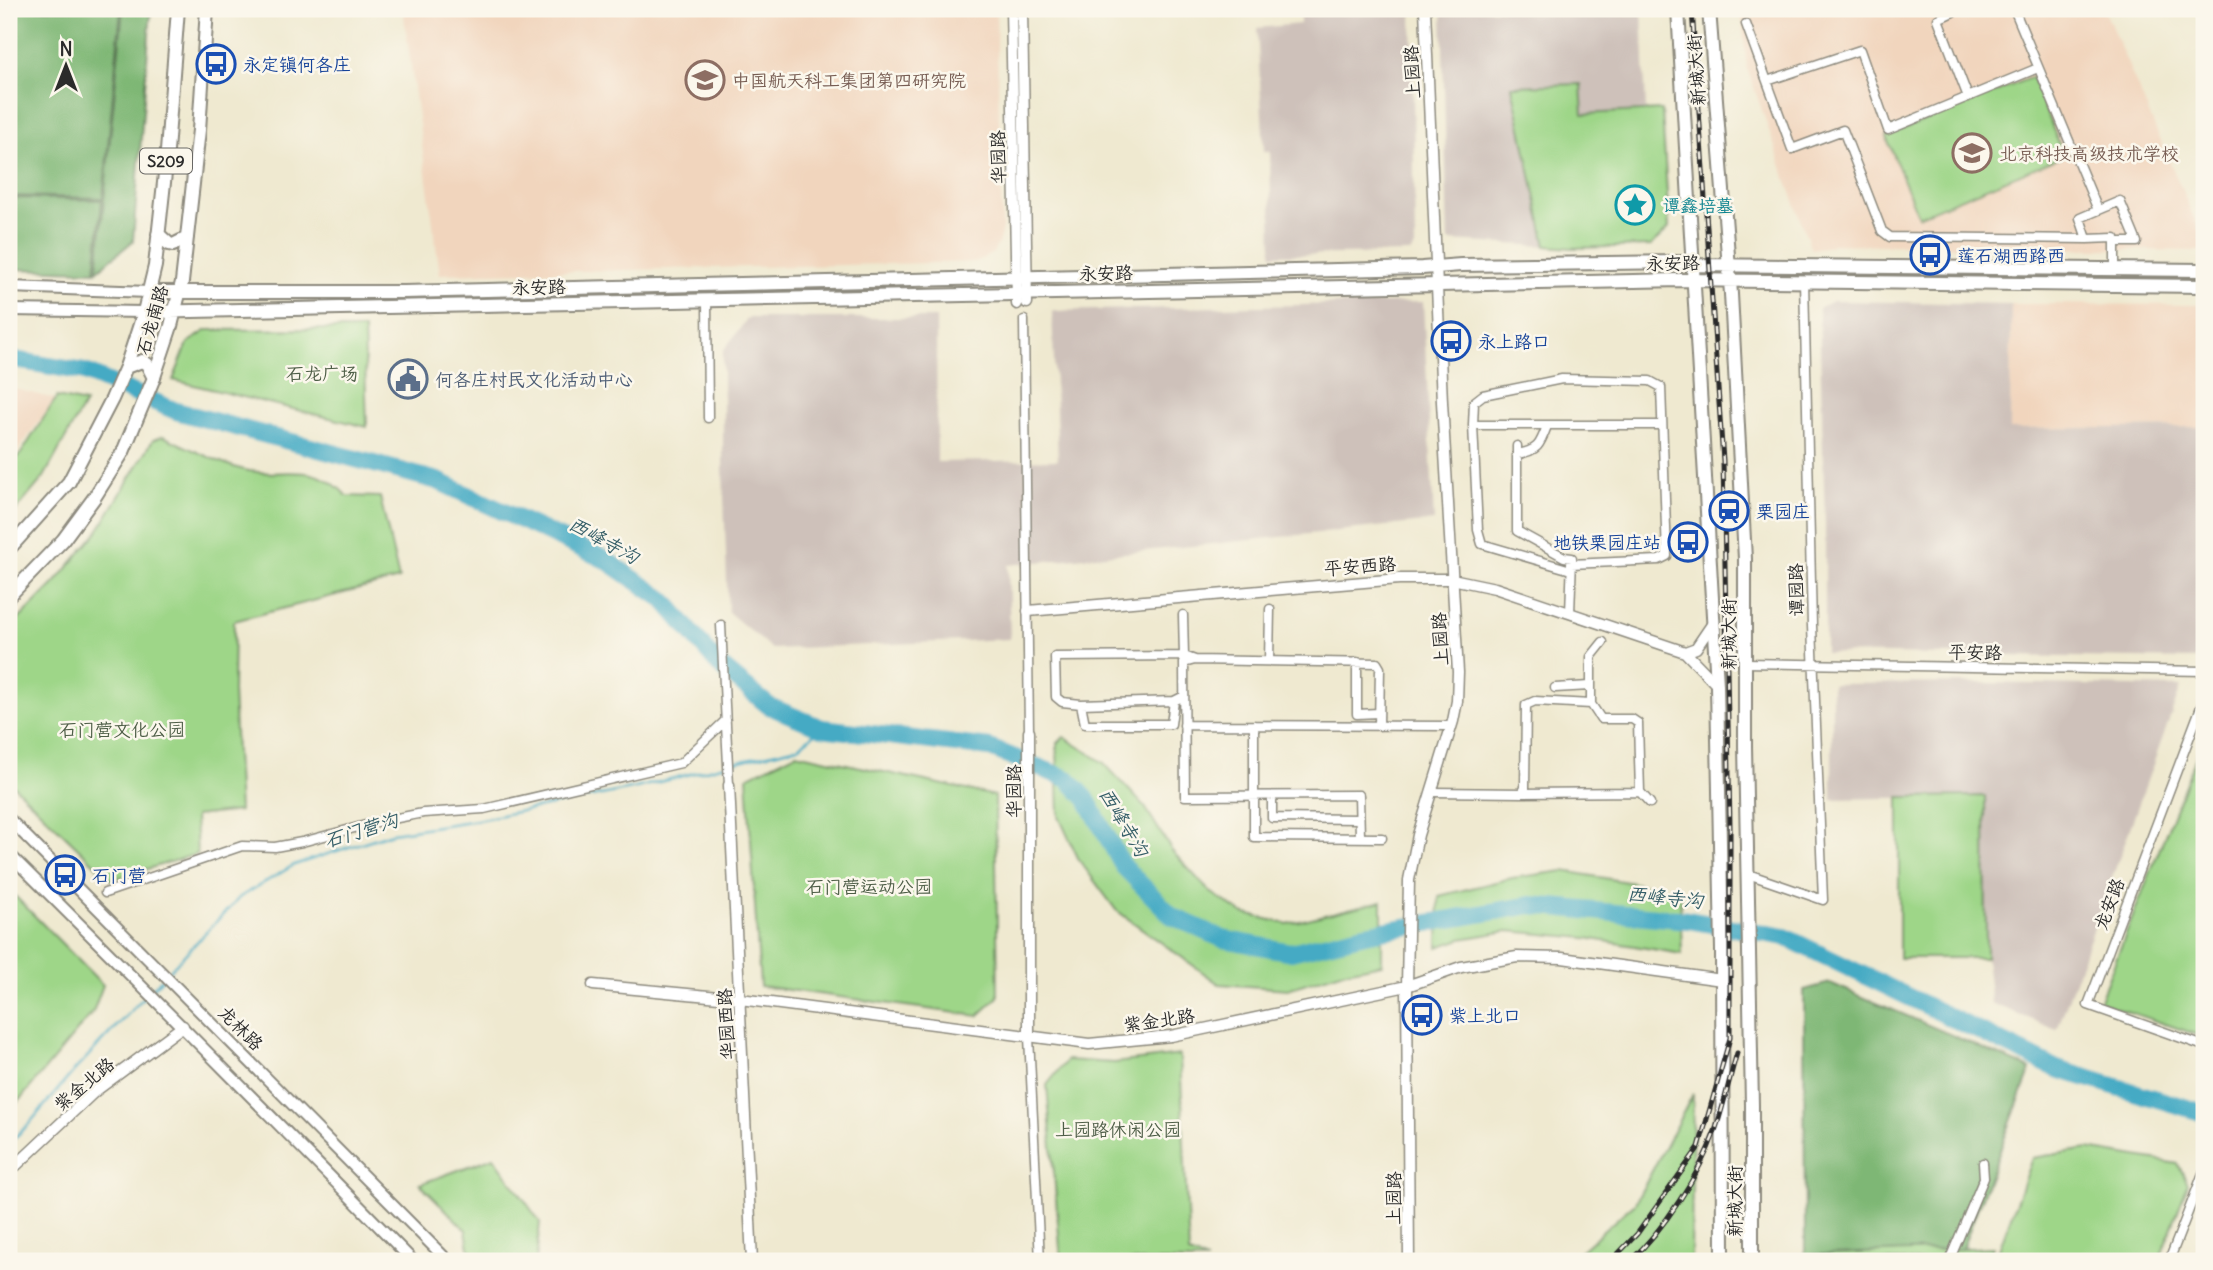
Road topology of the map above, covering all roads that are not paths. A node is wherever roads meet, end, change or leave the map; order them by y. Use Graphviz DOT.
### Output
graph roads {
  1 [pos="178,9"];
  2 [pos="207,9"];
  3 [pos="1010,9"];
  4 [pos="1022,9"];
  5 [pos="1425,9"];
  6 [pos="1678,9"];
  7 [pos="1709,9"];
  8 [pos="1955,9"];
  9 [pos="2014,9"];
  10 [pos="1746,24"];
  11 [pos="2038,68"];
  12 [pos="1767,81"];
  13 [pos="1968,97"];
  14 [pos="2098,210"];
  15 [pos="158,233"];
  16 [pos="187,238"];
  17 [pos="2087,239"];
  18 [pos="2115,242"];
  19 [pos="1693,265"];
  20 [pos="1729,265"];
  21 [pos="1437,267"];
  22 [pos="2115,268"];
  23 [pos="2204,270"];
  24 [pos="1022,278"];
  25 [pos="1730,279"];
  26 [pos="1694,280"];
  27 [pos="1804,280"];
  28 [pos="1438,284"];
  29 [pos="2204,286"];
  30 [pos="9,287"];
  31 [pos="149,292"];
  32 [pos="179,293"];
  33 [pos="1022,298"];
  34 [pos="707,300"];
  35 [pos="9,310"];
  36 [pos="175,311"];
  37 [pos="144,312"];
  38 [pos="1024,320"];
  39 [pos="126,367"];
  40 [pos="154,379"];
  41 [pos="708,418"];
  42 [pos="1473,425"];
  43 [pos="1661,425"];
  44 [pos="1547,426"];
  45 [pos="9,549"];
  46 [pos="1571,567"];
  47 [pos="1452,579"];
  48 [pos="9,596"];
  49 [pos="1270,609"];
  50 [pos="1028,611"];
  51 [pos="1570,613"];
  52 [pos="1183,615"];
  53 [pos="1713,622"];
  54 [pos="721,625"];
  55 [pos="1603,642"];
  56 [pos="1685,652"];
  57 [pos="1184,656"];
  58 [pos="1195,660"];
  59 [pos="1269,661"];
  60 [pos="1357,662"];
  61 [pos="1746,663"];
  62 [pos="1815,666"];
  63 [pos="2204,671"];
  64 [pos="1717,685"];
  65 [pos="1590,686"];
  66 [pos="1555,688"];
  67 [pos="1184,696"];
  68 [pos="2204,699"];
  69 [pos="1174,701"];
  70 [pos="1591,704"];
  71 [pos="1081,705"];
  72 [pos="1379,713"];
  73 [pos="726,720"];
  74 [pos="1184,725"];
  75 [pos="1254,725"];
  76 [pos="1378,726"];
  77 [pos="1451,726"];
  78 [pos="1029,732"];
  79 [pos="729,785"];
  80 [pos="1431,792"];
  81 [pos="1640,792"];
  82 [pos="1522,793"];
  83 [pos="1253,796"];
  84 [pos="1272,796"];
  85 [pos="1650,803"];
  86 [pos="9,819"];
  87 [pos="1359,819"];
  88 [pos="1360,837"];
  89 [pos="1382,838"];
  90 [pos="9,854"];
  91 [pos="1748,874"];
  92 [pos="105,893"];
  93 [pos="1722,979"];
  94 [pos="593,985"];
  95 [pos="1407,986"];
  96 [pos="740,999"];
  97 [pos="183,1027"];
  98 [pos="1029,1037"];
  99 [pos="2204,1045"];
  100 [pos="1983,1163"];
  101 [pos="2204,1171"];
  102 [pos="9,1172"];
  103 [pos="413,1261"];
  104 [pos="448,1261"];
  105 [pos="752,1261"];
  106 [pos="1040,1261"];
  107 [pos="1409,1261"];
  108 [pos="1723,1261"];
  109 [pos="1752,1261"];
  110 [pos="1950,1261"];
  111 [pos="2169,1261"];
  1 -- 15 [label="main road, 石龙南路 / S209"];
  2 -- 16 [label="main road, 石龙南路 / S209"];
  3 -- 24 [label="street, 华园路"];
  4 -- 24 [label="street, 华园路"];
  5 -- 21 [label="street, 上园路"];
  6 -- 19 [label="main road, 新城大街"];
  7 -- 20 [label="main road, 新城大街"];
  8 -- 13 [label="street"];
  9 -- 11 [label="street"];
  10 -- 12 [label="street"];
  11 -- 13 [label="street"];
  11 -- 14 [label="street"];
  12 -- 13 [label="street"];
  12 -- 17 [label="street"];
  14 -- 17 [label="street"];
  14 -- 18 [label="street"];
  15 -- 16 [label="main road"];
  15 -- 31 [label="main road, 石龙南路 / S209"];
  16 -- 32 [label="main road, 石龙南路 / S209"];
  17 -- 18 [label="street"];
  18 -- 22 [label="street"];
  19 -- 20 [label="main road, 永安路"];
  19 -- 21 [label="main road, 永安路"];
  19 -- 26 [label="main road, 新城大街"];
  20 -- 22 [label="main road, 永安路"];
  20 -- 25 [label="main road, 新城大街"];
  21 -- 24 [label="main road, 永安路"];
  21 -- 28 [label="street, 上园路"];
  22 -- 23 [label="main road, 永安路"];
  24 -- 32 [label="main road, 永安路"];
  24 -- 33 [label="street, 华园路"];
  25 -- 26 [label="main road, 永安路"];
  25 -- 27 [label="main road, 永安路"];
  25 -- 61 [label="main road, 新城大街"];
  26 -- 28 [label="main road, 永安路"];
  26 -- 53 [label="main road, 新城大街"];
  27 -- 29 [label="main road, 永安路"];
  27 -- 62 [label="street, 谭园路"];
  28 -- 33 [label="main road, 永安路"];
  28 -- 47 [label="street, 上园路"];
  30 -- 31 [label="main road"];
  31 -- 32 [label="main road, 永安路"];
  31 -- 37 [label="main road, 石龙南路 / S209"];
  32 -- 36 [label="main road, 石龙南路 / S209"];
  33 -- 34 [label="main road, 永安路"];
  34 -- 36 [label="main road, 永安路"];
  34 -- 41 [label="street"];
  35 -- 37 [label="main road, 永安路"];
  36 -- 37 [label="main road, 永安路"];
  36 -- 40 [label="main road, 石龙南路 / S209"];
  37 -- 39 [label="main road, 石龙南路 / S209"];
  38 -- 50 [label="street, 华园路"];
  39 -- 40 [label="main road"];
  39 -- 45 [label="main road, 石龙南路 / S209"];
  40 -- 48 [label="main road, 石龙南路 / S209"];
  42 -- 43 [label="street"];
  42 -- 44 [label="street"];
  42 -- 46 [label="street"];
  43 -- 44 [label="street"];
  43 -- 46 [label="street"];
  44 -- 46 [label="street"];
  46 -- 51 [label="street"];
  47 -- 50 [label="street, 平安西路"];
  47 -- 51 [label="street, 平安西路"];
  47 -- 77 [label="street, 上园路"];
  49 -- 59 [label="street"];
  50 -- 78 [label="street, 华园路"];
  51 -- 56 [label="street, 平安西路"];
  52 -- 57 [label="street"];
  53 -- 56 [label="street"];
  53 -- 64 [label="main road, 新城大街"];
  54 -- 73 [label="street"];
  55 -- 65 [label="street"];
  56 -- 64 [label="street"];
  57 -- 58 [label="street"];
  57 -- 71 [label="street"];
  58 -- 59 [label="street"];
  58 -- 67 [label="street"];
  59 -- 60 [label="street"];
  60 -- 72 [label="street"];
  60 -- 72 [label="street"];
  61 -- 62 [label="street, 平安路"];
  61 -- 91 [label="main road, 新城大街"];
  62 -- 63 [label="street, 平安路"];
  62 -- 91 [label="street, 谭园路"];
  64 -- 93 [label="main road, 新城大街"];
  65 -- 66 [label="street"];
  65 -- 70 [label="street"];
  67 -- 69 [label="street"];
  67 -- 74 [label="street"];
  68 -- 99 [label="street, 龙安路"];
  69 -- 71 [label="street"];
  69 -- 71 [label="street"];
  70 -- 81 [label="street"];
  70 -- 82 [label="street"];
  72 -- 76 [label="street"];
  73 -- 79 [label="street"];
  73 -- 92 [label="street"];
  74 -- 75 [label="street"];
  74 -- 83 [label="street"];
  75 -- 76 [label="street"];
  75 -- 83 [label="street"];
  76 -- 77 [label="street"];
  77 -- 80 [label="street, 上园路"];
  78 -- 98 [label="street, 华园路"];
  79 -- 96 [label="street, 华园西路"];
  80 -- 82 [label="street"];
  80 -- 95 [label="street, 上园路"];
  81 -- 82 [label="street"];
  81 -- 85 [label="street"];
  83 -- 84 [label="street"];
  83 -- 88 [label="street"];
  84 -- 87 [label="street"];
  84 -- 87 [label="street"];
  86 -- 104 [label="main road, 龙林路"];
  87 -- 88 [label="street"];
  88 -- 89 [label="street"];
  90 -- 97 [label="main road"];
  91 -- 109 [label="main road, 新城大街"];
  93 -- 95 [label="street, 紫金北路"];
  93 -- 108 [label="main road, 新城大街"];
  94 -- 96 [label="street, 紫金北路"];
  95 -- 98 [label="street, 紫金北路"];
  95 -- 107 [label="street, 上园路"];
  96 -- 98 [label="street, 紫金北路"];
  96 -- 105 [label="street, 华园西路"];
  97 -- 102 [label="street, 紫金北路"];
  97 -- 103 [label="main road"];
  98 -- 106 [label="street, 华园路"];
  100 -- 110 [label="street"];
  101 -- 111 [label="street"];
}
